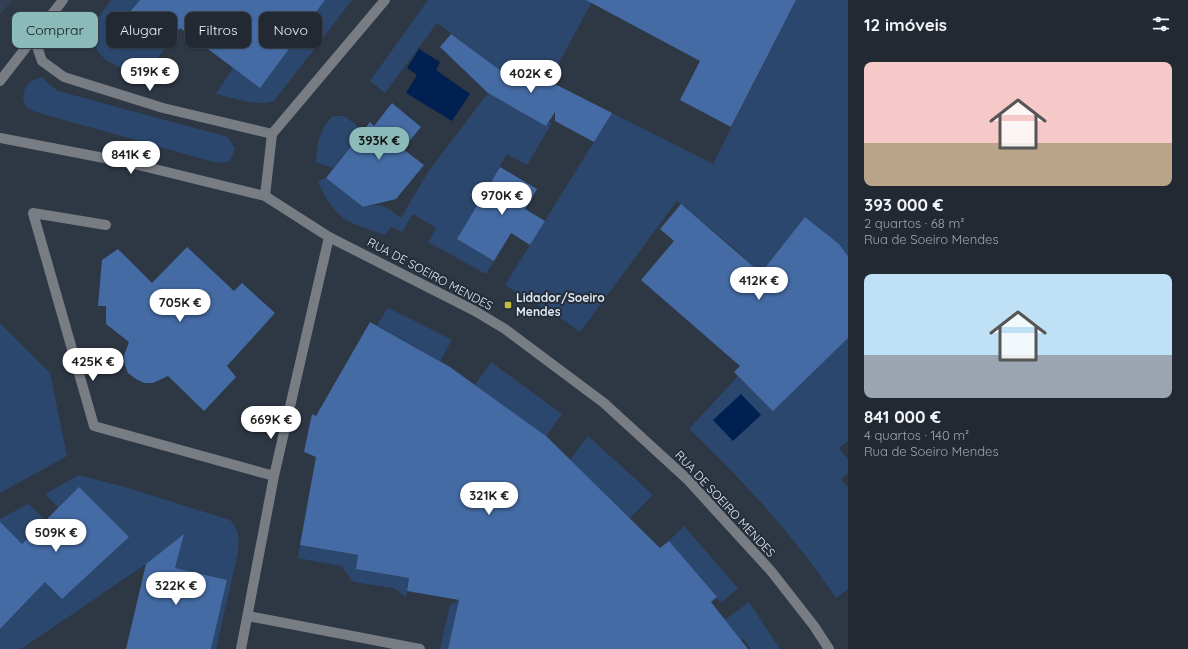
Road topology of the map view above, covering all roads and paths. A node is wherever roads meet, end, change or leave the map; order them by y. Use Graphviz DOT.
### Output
graph roads {
  1 [pos="63,0"];
  2 [pos="385,0"];
  3 [pos="54,12"];
  4 [pos="26,48"];
  5 [pos="37,48"];
  6 [pos="0,81"];
  7 [pos="272,134"];
  8 [pos="0,138"];
  9 [pos="264,196"];
  10 [pos="106,226"];
  11 [pos="329,237"];
  12 [pos="274,476"];
  13 [pos="248,616"];
  14 [pos="241,649"];
  15 [pos="420,649"];
  16 [pos="829,649"];
  1 -- 3 [label="street"];
  2 -- 7 [label="street"];
  4 -- 6 [label="street"];
  5 -- 7 [label="street"];
  7 -- 9 [label="street"];
  8 -- 9 [label="street, RUA DE SOEIRO MENDES"];
  9 -- 11 [label="street, RUA DE SOEIRO MENDES"];
  10 -- 12 [label="street"];
  11 -- 12 [label="street"];
  11 -- 16 [label="street, RUA DE SOEIRO MENDES"];
  12 -- 13 [label="street"];
  13 -- 14 [label="street"];
  13 -- 15 [label="street"];
}
